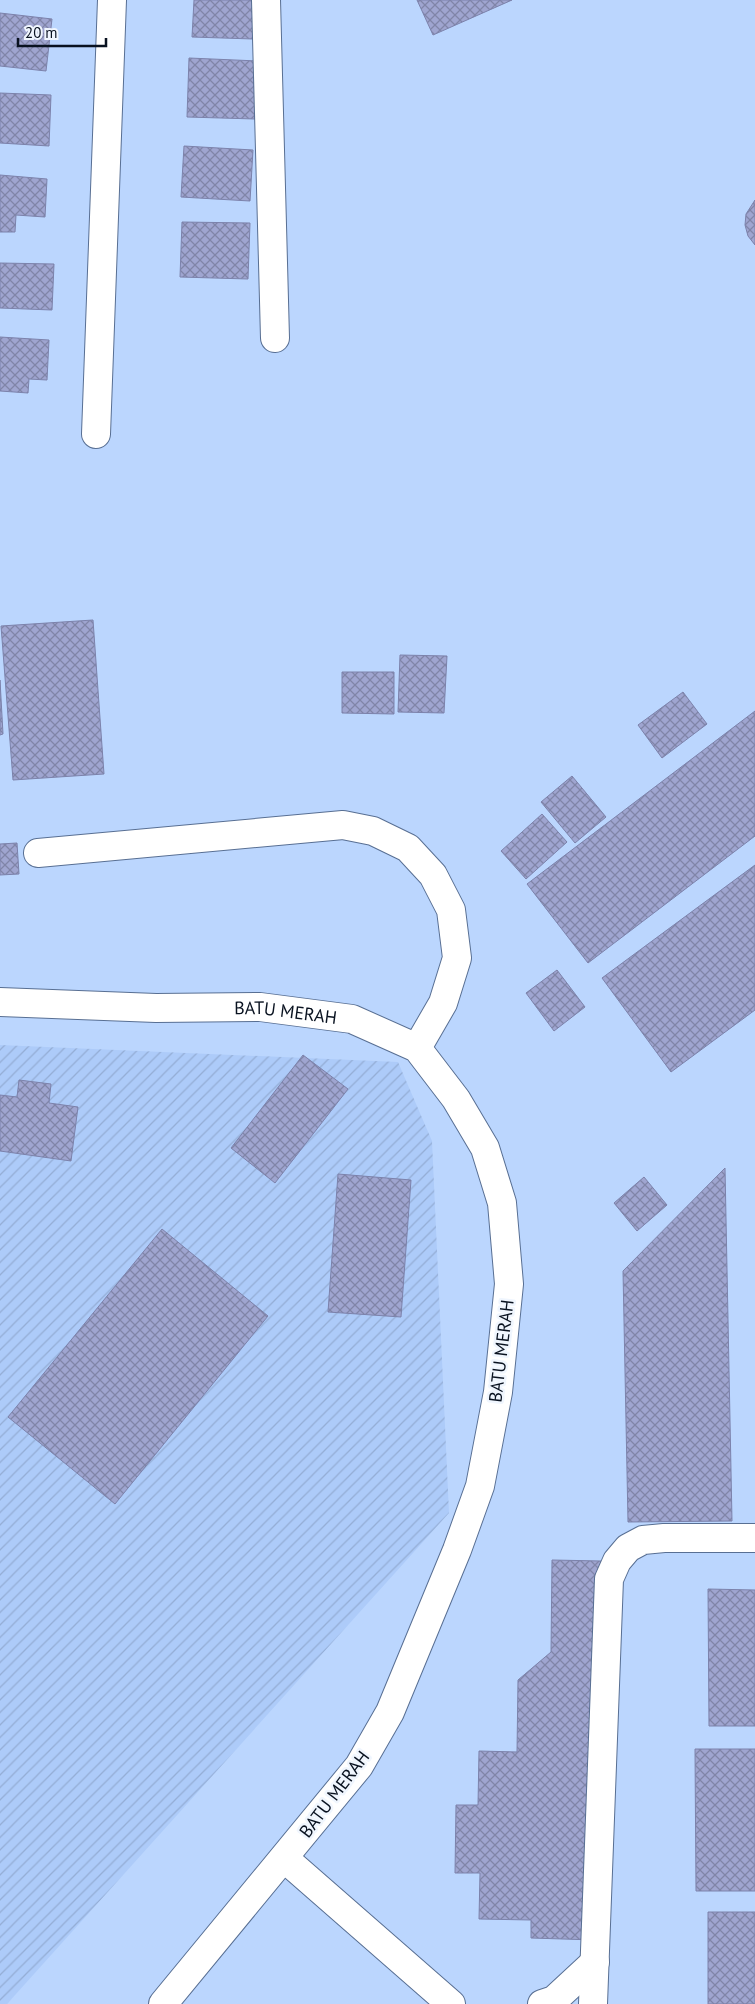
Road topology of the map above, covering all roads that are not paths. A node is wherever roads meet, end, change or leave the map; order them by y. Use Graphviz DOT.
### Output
graph roads {
  1 [pos="112,0"];
  2 [pos="266,0"];
  3 [pos="275,338"];
  4 [pos="96,434"];
  5 [pos="38,853"];
  6 [pos="0,1002"];
  7 [pos="417,1048"];
  8 [pos="755,1538"];
  9 [pos="284,1858"];
  10 [pos="595,1962"];
  11 [pos="163,2004"];
  12 [pos="451,2004"];
  13 [pos="542,2004"];
  14 [pos="594,2004"];
  1 -- 4 [label="street"];
  2 -- 3 [label="street"];
  5 -- 7 [label="street"];
  6 -- 7 [label="street, BATU MERAH"];
  7 -- 9 [label="street, BATU MERAH"];
  8 -- 10 [label="street"];
  9 -- 11 [label="street, BATU MERAH"];
  9 -- 12 [label="street"];
  10 -- 13 [label="street"];
  10 -- 14 [label="street"];
}
